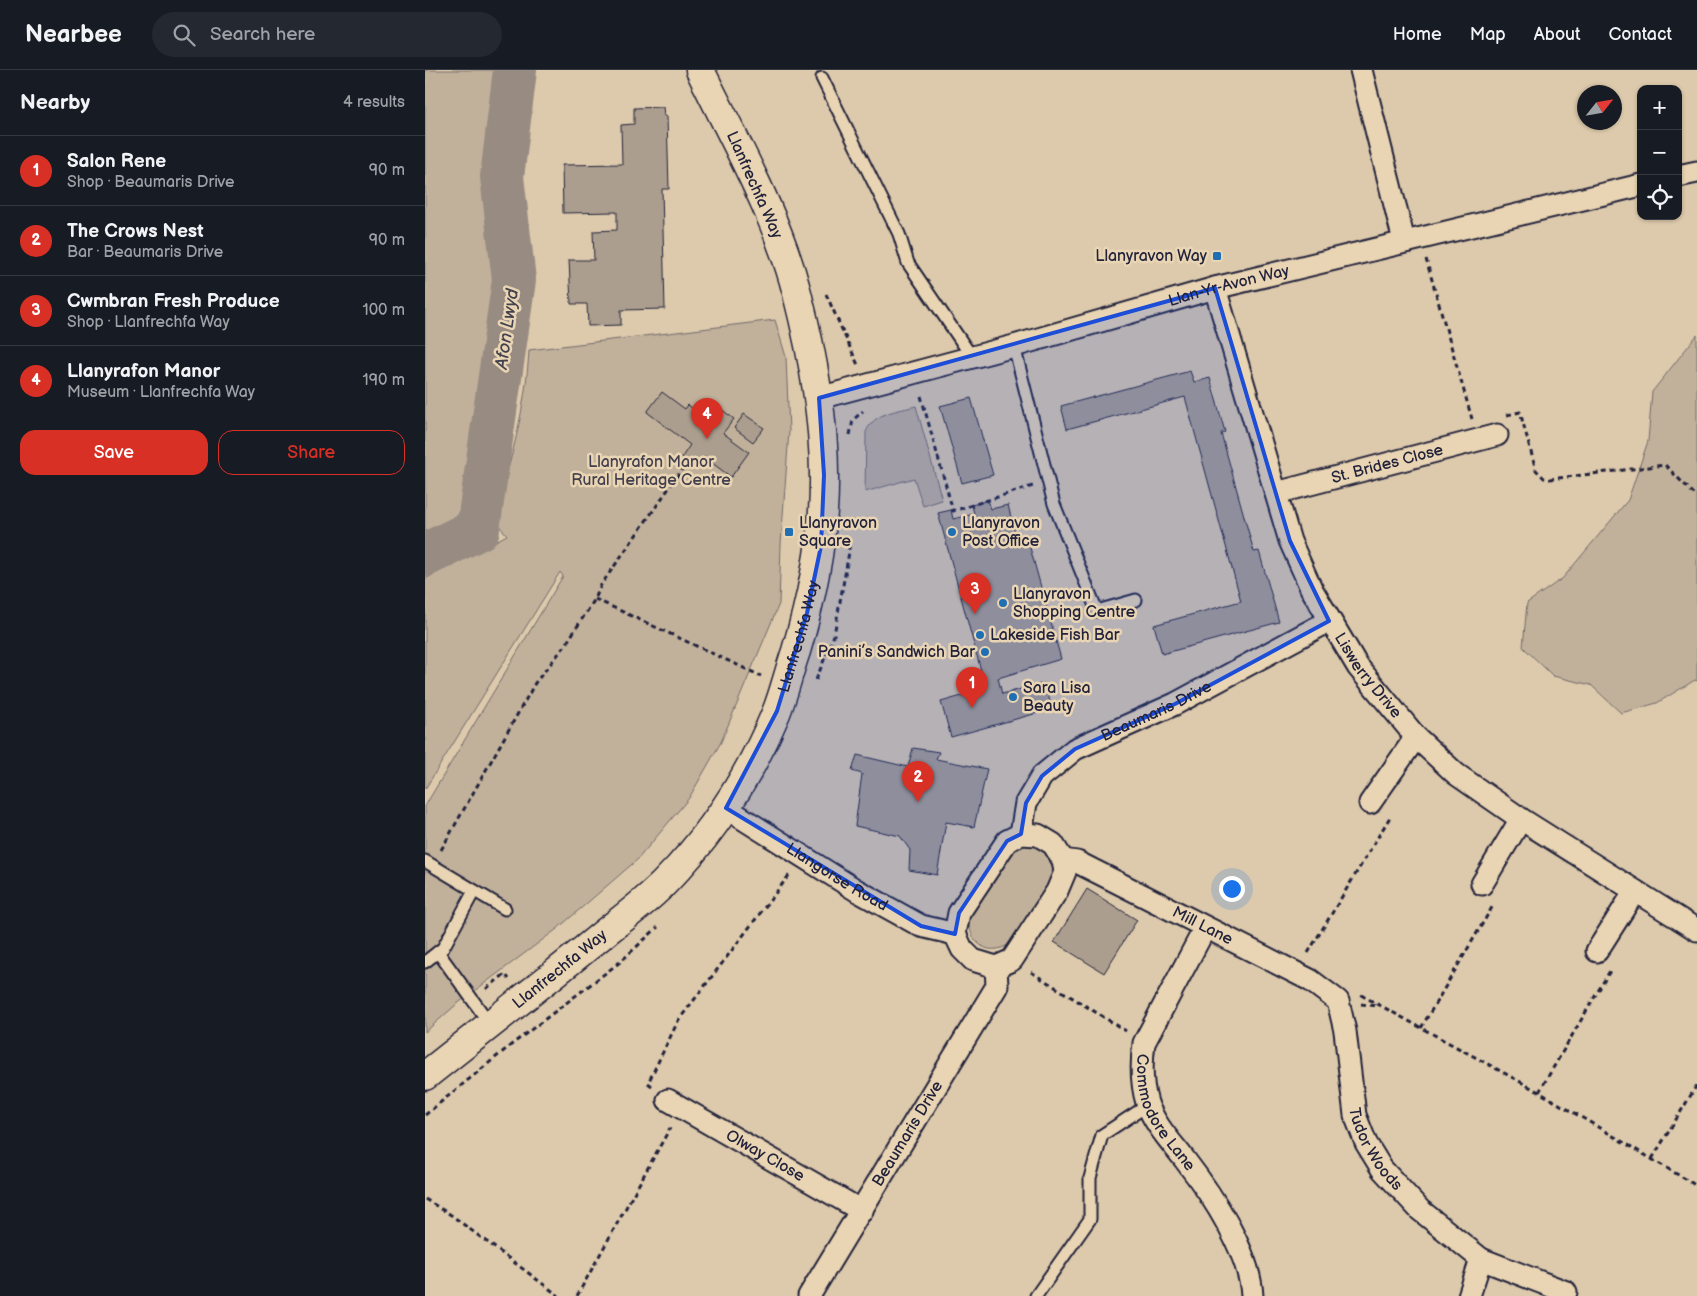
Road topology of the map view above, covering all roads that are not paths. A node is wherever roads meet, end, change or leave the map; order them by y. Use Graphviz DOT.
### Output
graph roads {
  1 [pos="700,70"];
  2 [pos="1361,70"];
  3 [pos="822,78"];
  4 [pos="1697,172"];
  5 [pos="1682,175"];
  6 [pos="1637,186"];
  7 [pos="1412,239"];
  8 [pos="1215,288"];
  9 [pos="1014,346"];
  10 [pos="972,357"];
  11 [pos="819,398"];
  12 [pos="1499,426"];
  13 [pos="1277,492"];
  14 [pos="1136,600"];
  15 [pos="1329,621"];
  16 [pos="1416,737"];
  17 [pos="1370,803"];
  18 [pos="726,808"];
  19 [pos="1521,819"];
  20 [pos="1021,834"];
  21 [pos="1063,860"];
  22 [pos="429,863"];
  23 [pos="1482,884"];
  24 [pos="474,891"];
  25 [pos="1635,891"];
  26 [pos="505,909"];
  27 [pos="1205,928"];
  28 [pos="1697,930"];
  29 [pos="955,934"];
  30 [pos="1597,951"];
  31 [pos="438,952"];
  32 [pos="425,962"];
  33 [pos="1004,964"];
  34 [pos="1347,996"];
  35 [pos="489,1024"];
  36 [pos="425,1076"];
  37 [pos="675,1103"];
  38 [pos="1148,1105"];
  39 [pos="862,1211"];
  40 [pos="1481,1259"];
  41 [pos="1566,1292"];
  42 [pos="809,1296"];
  43 [pos="1036,1296"];
  44 [pos="1252,1296"];
  45 [pos="1469,1296"];
  1 -- 11 [label="street, Llanfrechfa Way"];
  2 -- 7 [label="street"];
  3 -- 10 [label="lane"];
  4 -- 5 [label="street"];
  6 -- 7 [label="street, Llan-Yr-Avon Way"];
  7 -- 8 [label="street, Llan-Yr-Avon Way"];
  8 -- 9 [label="street, Llan-Yr-Avon Way"];
  8 -- 13 [label="street, Liswerry Drive"];
  9 -- 10 [label="street, Llan-Yr-Avon Way"];
  9 -- 14 [label="lane"];
  10 -- 11 [label="street, Llan-Yr-Avon Way"];
  11 -- 18 [label="street, Llanfrechfa Way"];
  12 -- 13 [label="street, St. Brides Close"];
  13 -- 15 [label="street, Liswerry Drive"];
  15 -- 16 [label="street, Liswerry Drive"];
  15 -- 20 [label="street, Beaumaris Drive"];
  16 -- 17 [label="street"];
  16 -- 19 [label="street, Liswerry Drive"];
  18 -- 29 [label="street, Llangorse Road"];
  18 -- 35 [label="street, Llanfrechfa Way"];
  19 -- 23 [label="street"];
  19 -- 25 [label="street, Liswerry Drive"];
  20 -- 21 [label="street"];
  20 -- 29 [label="street"];
  21 -- 27 [label="street, Mill Lane"];
  21 -- 33 [label="street"];
  22 -- 24 [label="lane"];
  24 -- 26 [label="lane"];
  24 -- 31 [label="lane"];
  25 -- 28 [label="street, Liswerry Drive"];
  25 -- 30 [label="street"];
  27 -- 34 [label="street, Mill Lane"];
  27 -- 38 [label="street, Commodore Lane"];
  29 -- 33 [label="street"];
  31 -- 32 [label="lane"];
  31 -- 35 [label="lane"];
  33 -- 39 [label="street, Beaumaris Drive"];
  34 -- 40 [label="street, Tudor Woods"];
  35 -- 36 [label="street, Llanfrechfa Way"];
  37 -- 39 [label="street, Olway Close"];
  38 -- 43 [label="lane"];
  38 -- 44 [label="street, Commodore Lane"];
  39 -- 42 [label="street, Beaumaris Drive"];
  40 -- 41 [label="street, Tudor Woods"];
  40 -- 45 [label="street"];
}
